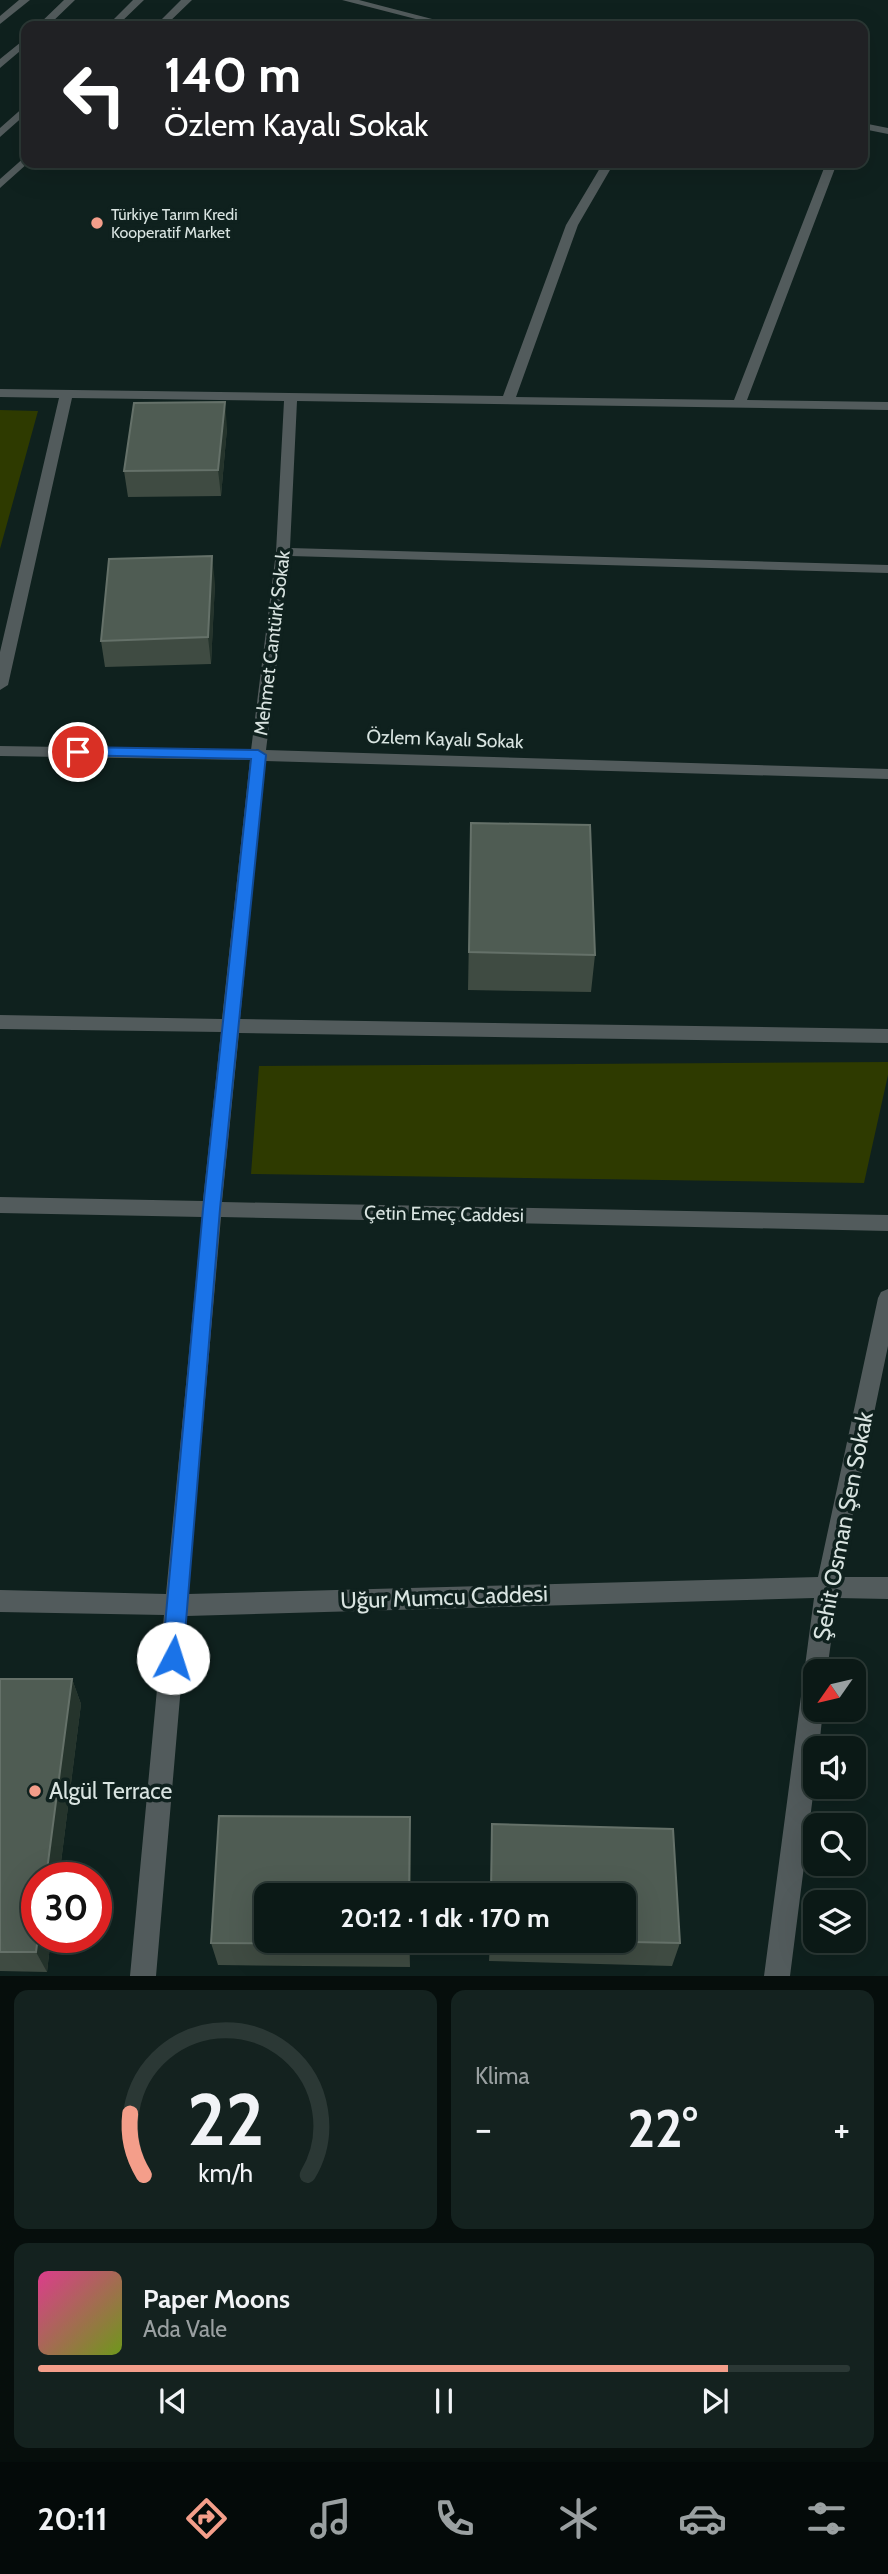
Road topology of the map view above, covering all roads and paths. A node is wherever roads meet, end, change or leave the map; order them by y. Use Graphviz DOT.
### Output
graph roads {
  1 [pos="24,0"];
  2 [pos="71,0"];
  3 [pos="139,0"];
  4 [pos="187,0"];
  5 [pos="347,0"];
  6 [pos="0,21"];
  7 [pos="48,21"];
  8 [pos="117,21"];
  9 [pos="165,21"];
  10 [pos="433,21"];
  11 [pos="21,46"];
  12 [pos="0,65"];
  13 [pos="21,113"];
  14 [pos="868,127"];
  15 [pos="888,131"];
  16 [pos="0,134"];
  17 [pos="21,164"];
  18 [pos="605,168"];
  19 [pos="830,168"];
  20 [pos="0,185"];
  21 [pos="0,393"];
  22 [pos="66,394"];
  23 [pos="290,397"];
  24 [pos="508,400"];
  25 [pos="739,404"];
  26 [pos="888,406"];
  27 [pos="283,552"];
  28 [pos="888,569"];
  29 [pos="0,685"];
  30 [pos="0,751"];
  31 [pos="258,755"];
  32 [pos="888,774"];
  33 [pos="0,1022"];
  34 [pos="231,1026"];
  35 [pos="888,1036"];
  36 [pos="0,1205"];
  37 [pos="212,1209"];
  38 [pos="888,1223"];
  39 [pos="888,1298"];
  40 [pos="827,1587"];
  41 [pos="888,1588"];
  42 [pos="0,1601"];
  43 [pos="177,1605"];
  44 [pos="818,1659"];
  45 [pos="810,1722"];
  46 [pos="143,1976"];
  47 [pos="777,1976"];
  1 -- 6 [label="street"];
  2 -- 7 [label="street"];
  3 -- 8 [label="street"];
  4 -- 9 [label="street"];
  5 -- 10 [label="street"];
  11 -- 12 [label="street"];
  13 -- 16 [label="street"];
  14 -- 15 [label="street"];
  17 -- 20 [label="street"];
  18 -- 24 [label="street"];
  19 -- 25 [label="street"];
  21 -- 22 [label="street"];
  22 -- 23 [label="street"];
  22 -- 29 [label="street"];
  23 -- 24 [label="street"];
  23 -- 27 [label="street, Mehmet Cantürk Sokak"];
  24 -- 25 [label="street"];
  25 -- 26 [label="street"];
  27 -- 28 [label="street"];
  27 -- 31 [label="street, Mehmet Cantürk Sokak"];
  30 -- 31 [label="street, Özlem Kayalı Sokak"];
  31 -- 32 [label="street, Özlem Kayalı Sokak"];
  31 -- 34 [label="street, Mehmet Cantürk Sokak"];
  33 -- 34 [label="street"];
  34 -- 35 [label="street"];
  34 -- 37 [label="street, Mehmet Cantürk Sokak"];
  36 -- 37 [label="street, Çetin Emeç Caddesi"];
  37 -- 38 [label="street, Çetin Emeç Caddesi"];
  37 -- 43 [label="street, Mehmet Cantürk Sokak"];
  39 -- 40 [label="street, Şehit Osman Şen Sokak"];
  40 -- 41 [label="street, Uğur Mumcu Caddesi"];
  40 -- 43 [label="street, Uğur Mumcu Caddesi"];
  40 -- 44 [label="street, Şehit Osman Şen Sokak"];
  42 -- 43 [label="street, Uğur Mumcu Caddesi"];
  43 -- 46 [label="street, Mehmet Cantürk Sokak"];
  45 -- 47 [label="street"];
}
